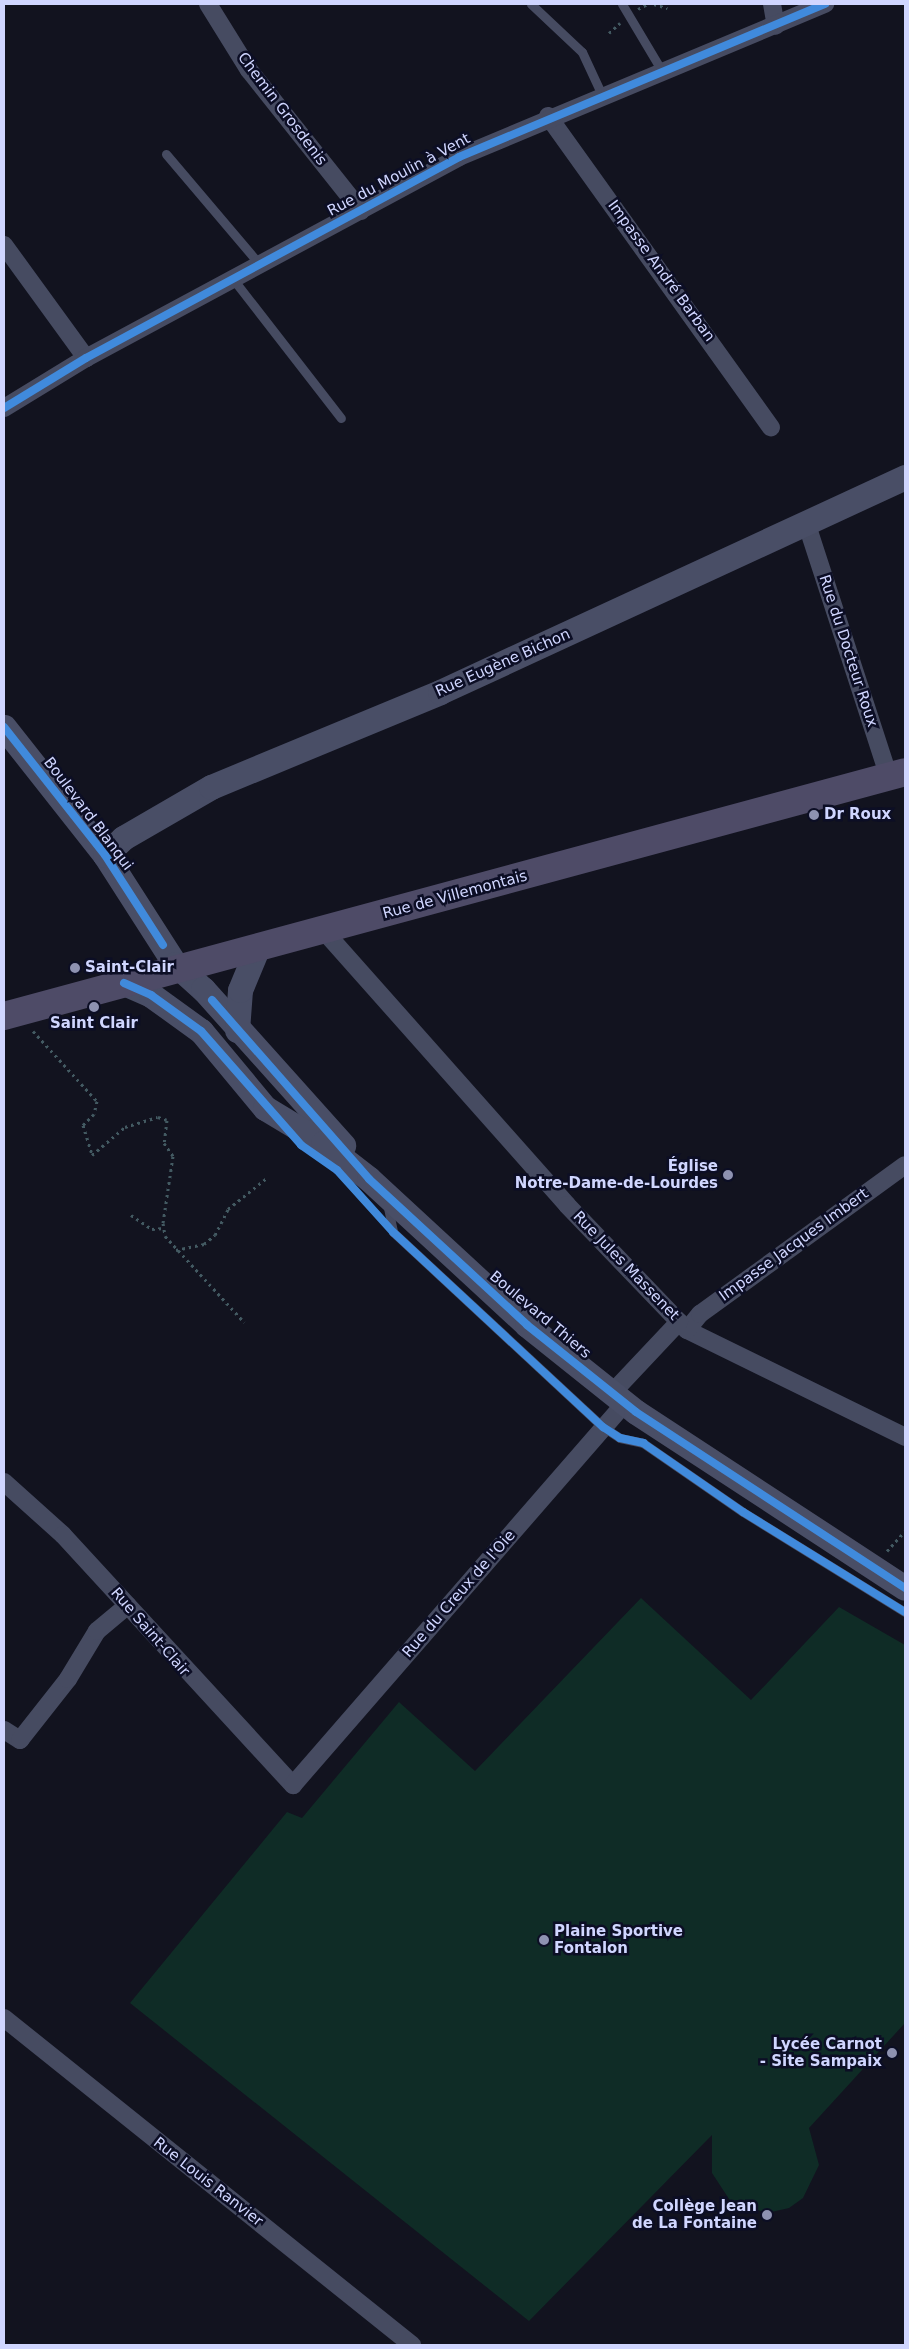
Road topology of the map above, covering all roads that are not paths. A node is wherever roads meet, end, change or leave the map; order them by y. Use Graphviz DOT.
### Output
graph roads {
  1 [pos="208,4"];
  2 [pos="531,4"];
  3 [pos="622,4"];
  4 [pos="772,4"];
  5 [pos="825,4"];
  6 [pos="776,26"];
  7 [pos="662,71"];
  8 [pos="602,95"];
  9 [pos="548,116"];
  10 [pos="166,154"];
  11 [pos="361,210"];
  12 [pos="4,245"];
  13 [pos="260,265"];
  14 [pos="233,279"];
  15 [pos="86,358"];
  16 [pos="4,408"];
  17 [pos="341,418"];
  18 [pos="771,427"];
  19 [pos="905,477"];
  20 [pos="807,524"];
  21 [pos="4,728"];
  22 [pos="897,774"];
  23 [pos="105,855"];
  24 [pos="324,931"];
  25 [pos="257,949"];
  26 [pos="181,968"];
  27 [pos="124,983"];
  28 [pos="12,1014"];
  29 [pos="237,1030"];
  30 [pos="201,1031"];
  31 [pos="905,1165"];
  32 [pos="377,1187"];
  33 [pos="683,1326"];
  34 [pos="619,1398"];
  35 [pos="603,1427"];
  36 [pos="905,1437"];
  37 [pos="4,1482"];
  38 [pos="905,1588"];
  39 [pos="128,1605"];
  40 [pos="905,1612"];
  41 [pos="4,1730"];
  42 [pos="293,1785"];
  43 [pos="4,2018"];
  44 [pos="412,2345"];
  1 -- 11 [label="street, Chemin Grosdenis"];
  2 -- 8 [label="lane"];
  3 -- 7 [label="lane"];
  4 -- 6 [label="street"];
  5 -- 6 [label="street, Rue du Moulin à Vent"];
  6 -- 7 [label="street, Rue du Moulin à Vent"];
  7 -- 8 [label="street, Rue du Moulin à Vent"];
  8 -- 9 [label="street, Rue du Moulin à Vent"];
  9 -- 11 [label="street, Rue du Moulin à Vent"];
  9 -- 18 [label="street, Impasse André Barban"];
  10 -- 13 [label="lane"];
  11 -- 13 [label="street, Rue du Moulin à Vent"];
  12 -- 15 [label="street"];
  13 -- 14 [label="street, Rue du Moulin à Vent"];
  14 -- 15 [label="street, Rue du Moulin à Vent"];
  14 -- 17 [label="lane"];
  15 -- 16 [label="street, Rue du Moulin à Vent"];
  19 -- 20 [label="main road, Rue Eugène Bichon"];
  20 -- 22 [label="street, Rue du Docteur Roux"];
  20 -- 23 [label="main road, Rue Eugène Bichon"];
  21 -- 23 [label="main road, Boulevard Blanqui"];
  22 -- 24 [label="main road, Rue de Villemontais"];
  23 -- 26 [label="main road, Boulevard Blanqui"];
  24 -- 25 [label="main road, Rue de Villemontais"];
  24 -- 33 [label="street, Rue Jules Massenet"];
  25 -- 26 [label="main road, Rue de Villemontais"];
  25 -- 29 [label="main road"];
  26 -- 27 [label="main road, Rue de Villemontais"];
  26 -- 29 [label="main road, Boulevard Thiers"];
  26 -- 30 [label="main road, Boulevard Thiers"];
  27 -- 28 [label="main road, Rue de Villemontais"];
  27 -- 30 [label="main road, Boulevard Thiers"];
  29 -- 32 [label="main road, Boulevard Thiers"];
  30 -- 32 [label="main road, Boulevard Thiers"];
  31 -- 33 [label="street, Impasse Jacques Imbert"];
  32 -- 34 [label="main road, Boulevard Thiers"];
  32 -- 35 [label="lane"];
  33 -- 34 [label="street, Impasse Jacques Imbert"];
  33 -- 36 [label="street, Rue Jules Massenet"];
  34 -- 35 [label="street, Rue du Creux de l'Oie"];
  34 -- 38 [label="main road, Boulevard Thiers"];
  35 -- 40 [label="lane"];
  35 -- 42 [label="street, Rue du Creux de l'Oie"];
  37 -- 39 [label="street, Rue Saint-Clair"];
  39 -- 41 [label="street"];
  39 -- 42 [label="street, Rue Saint-Clair"];
  43 -- 44 [label="street, Rue Louis Ranvier"];
}
